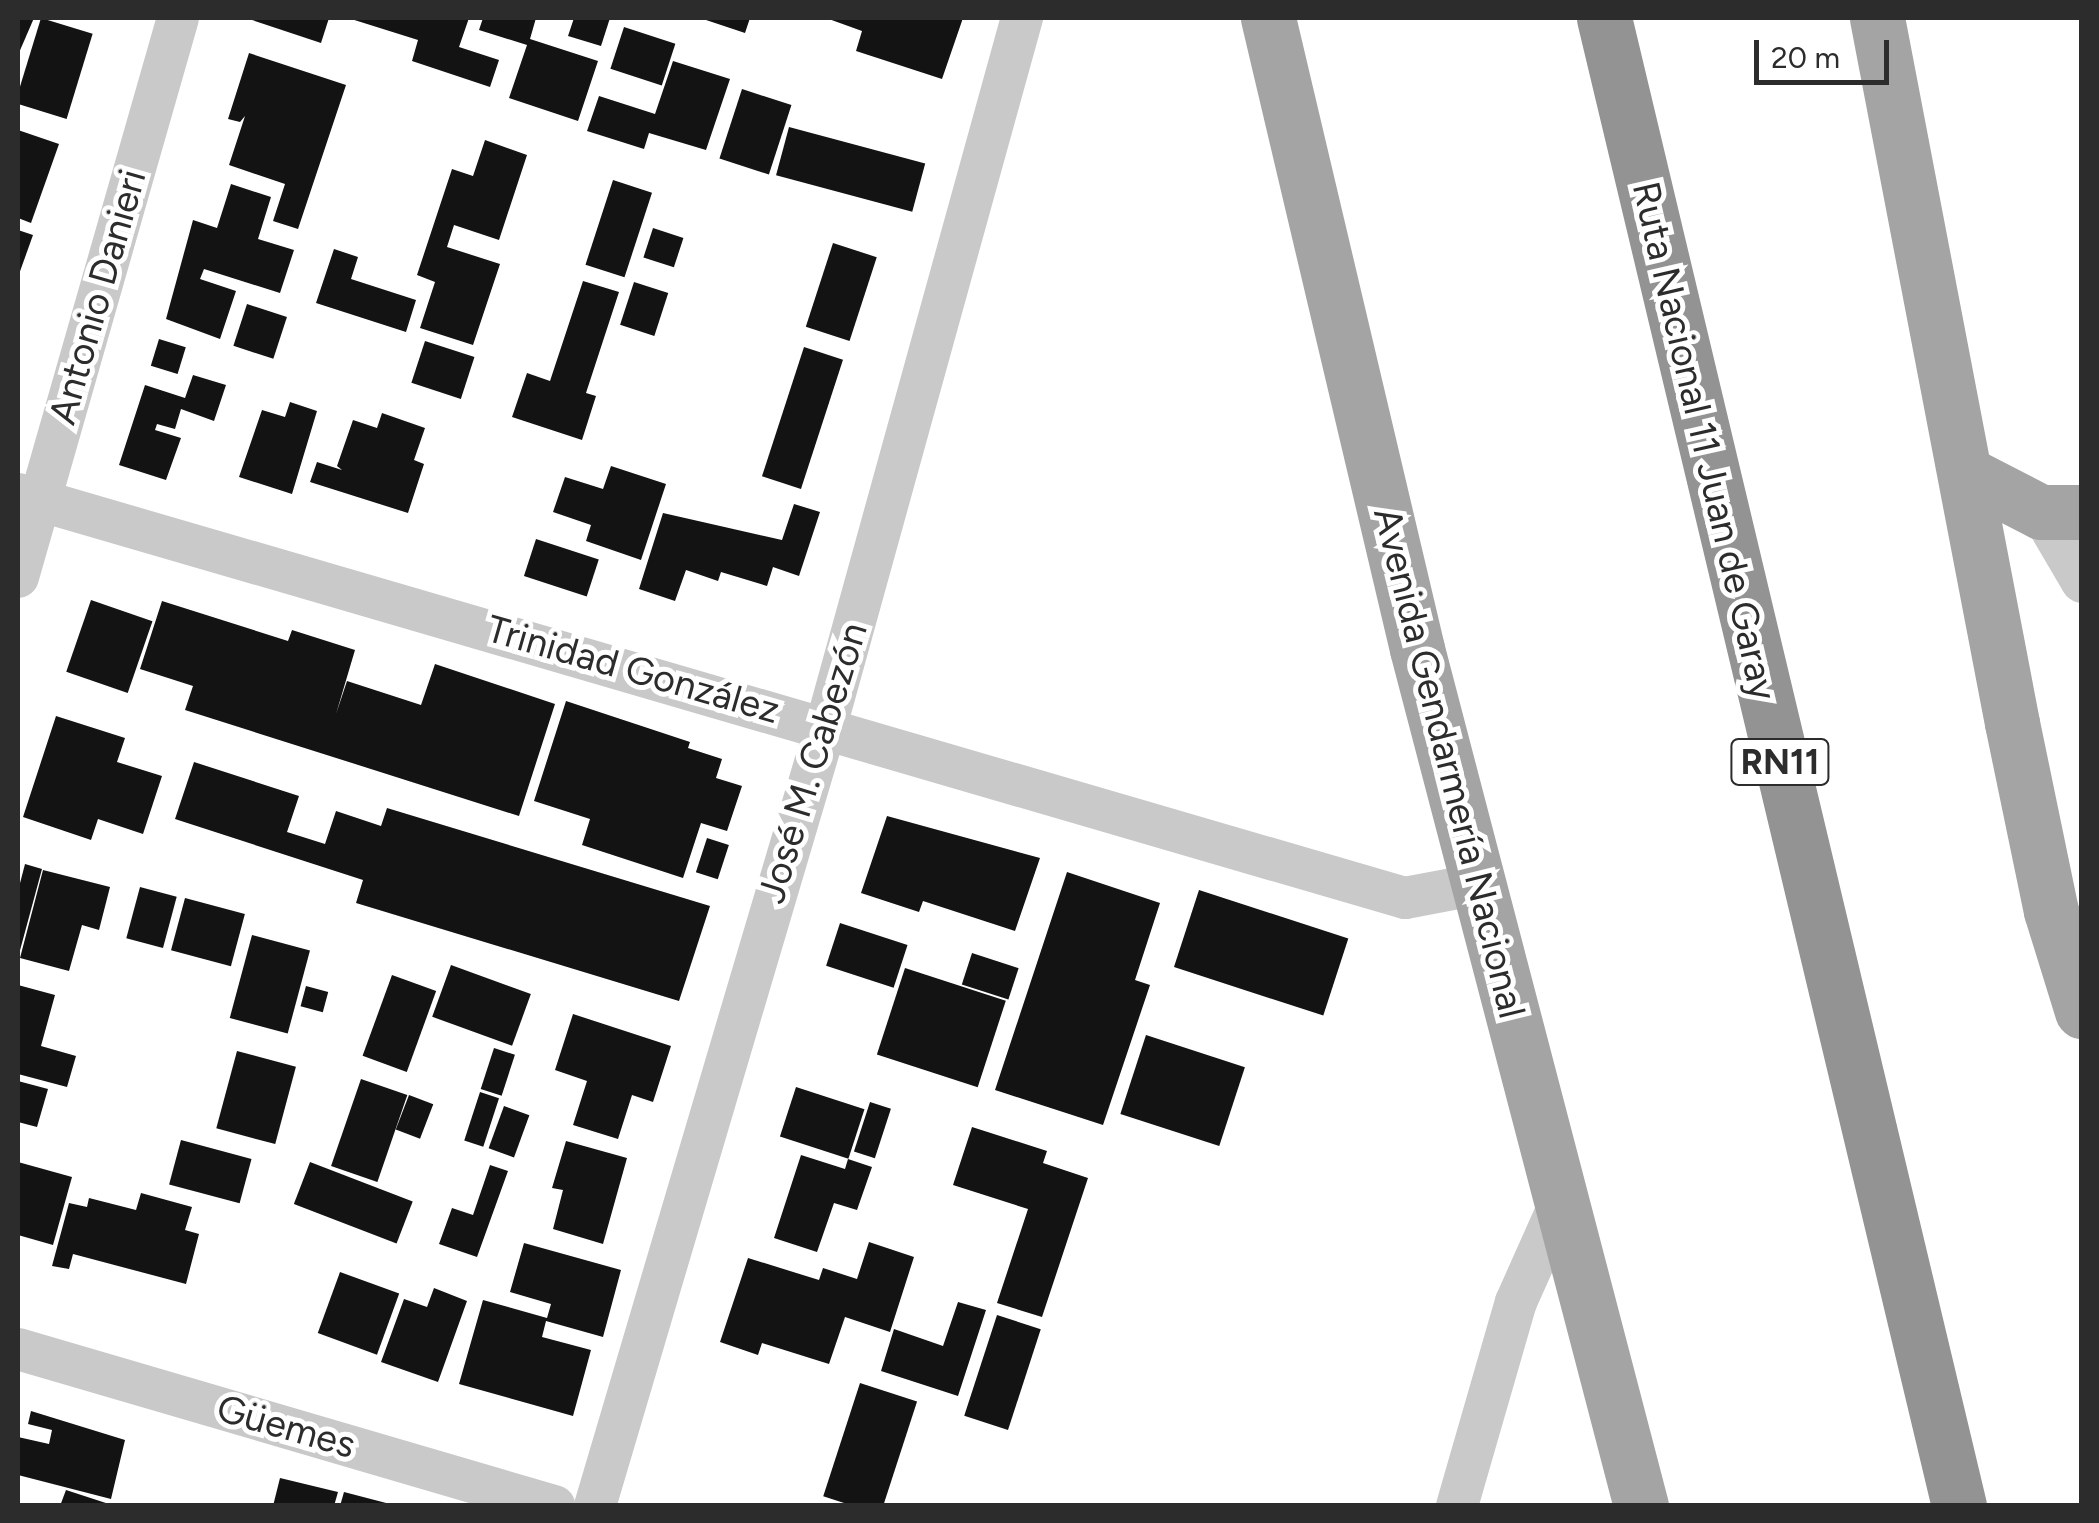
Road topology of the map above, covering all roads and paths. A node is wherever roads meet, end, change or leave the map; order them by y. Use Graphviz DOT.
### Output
graph roads {
  1 [pos="178,18"];
  2 [pos="1022,18"];
  3 [pos="1268,18"];
  4 [pos="1604,18"];
  5 [pos="1876,18"];
  6 [pos="1965,473"];
  7 [pos="29,497"];
  8 [pos="2061,512"];
  9 [pos="18,577"];
  10 [pos="2082,582"];
  11 [pos="826,726"];
  12 [pos="2064,873"];
  13 [pos="1478,884"];
  14 [pos="2082,1011"];
  15 [pos="1561,1200"];
  16 [pos="18,1349"];
  17 [pos="554,1506"];
  18 [pos="595,1506"];
  19 [pos="1457,1506"];
  20 [pos="1641,1506"];
  21 [pos="1959,1506"];
  1 -- 7 [label="street, Antonio Danieri"];
  2 -- 11 [label="street, José M. Cabezón"];
  3 -- 13 [label="main road, Avenida Gendarmería Nacional"];
  4 -- 21 [label="highway, Ruta Nacional 11 Juan de Garay / RN11"];
  5 -- 6 [label="main road"];
  6 -- 8 [label="main road"];
  6 -- 12 [label="main road"];
  7 -- 9 [label="street, Antonio Danieri"];
  7 -- 11 [label="street, Trinidad González"];
  8 -- 10 [label="street"];
  11 -- 13 [label="street, Trinidad González"];
  11 -- 18 [label="street, José M. Cabezón"];
  12 -- 14 [label="main road"];
  13 -- 15 [label="main road, Avenida Gendarmería Nacional"];
  15 -- 19 [label="street"];
  15 -- 20 [label="main road, Avenida Gendarmería Nacional"];
  16 -- 17 [label="street, Güemes"];
}
